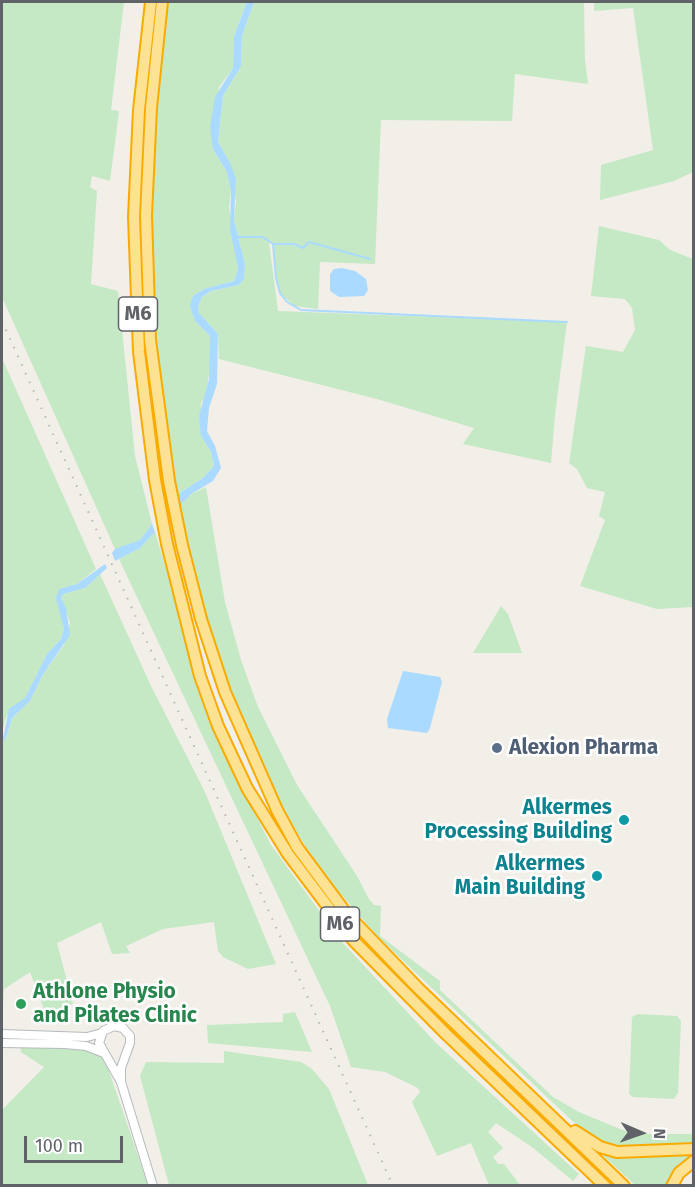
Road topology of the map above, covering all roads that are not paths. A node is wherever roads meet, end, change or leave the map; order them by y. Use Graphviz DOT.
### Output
graph roads {
  1 [pos="151,2"];
  2 [pos="162,2"];
  3 [pos="102,1033"];
  4 [pos="2,1034"];
  5 [pos="2,1042"];
  6 [pos="125,1053"];
  7 [pos="106,1054"];
  8 [pos="121,1082"];
  9 [pos="550,1114"];
  10 [pos="693,1149"];
  11 [pos="693,1161"];
  12 [pos="153,1185"];
  13 [pos="605,1185"];
  14 [pos="624,1185"];
  15 [pos="672,1185"];
  1 -- 13 [label="highway, M6"];
  2 -- 9 [label="highway, M6"];
  3 -- 4 [label="main road"];
  3 -- 6 [label="main road"];
  3 -- 7 [label="main road"];
  5 -- 7 [label="main road"];
  6 -- 7 [label="main road"];
  6 -- 8 [label="main road"];
  7 -- 8 [label="main road"];
  8 -- 12 [label="main road"];
  9 -- 10 [label="highway"];
  9 -- 14 [label="highway, M6"];
  11 -- 15 [label="highway"];
}
